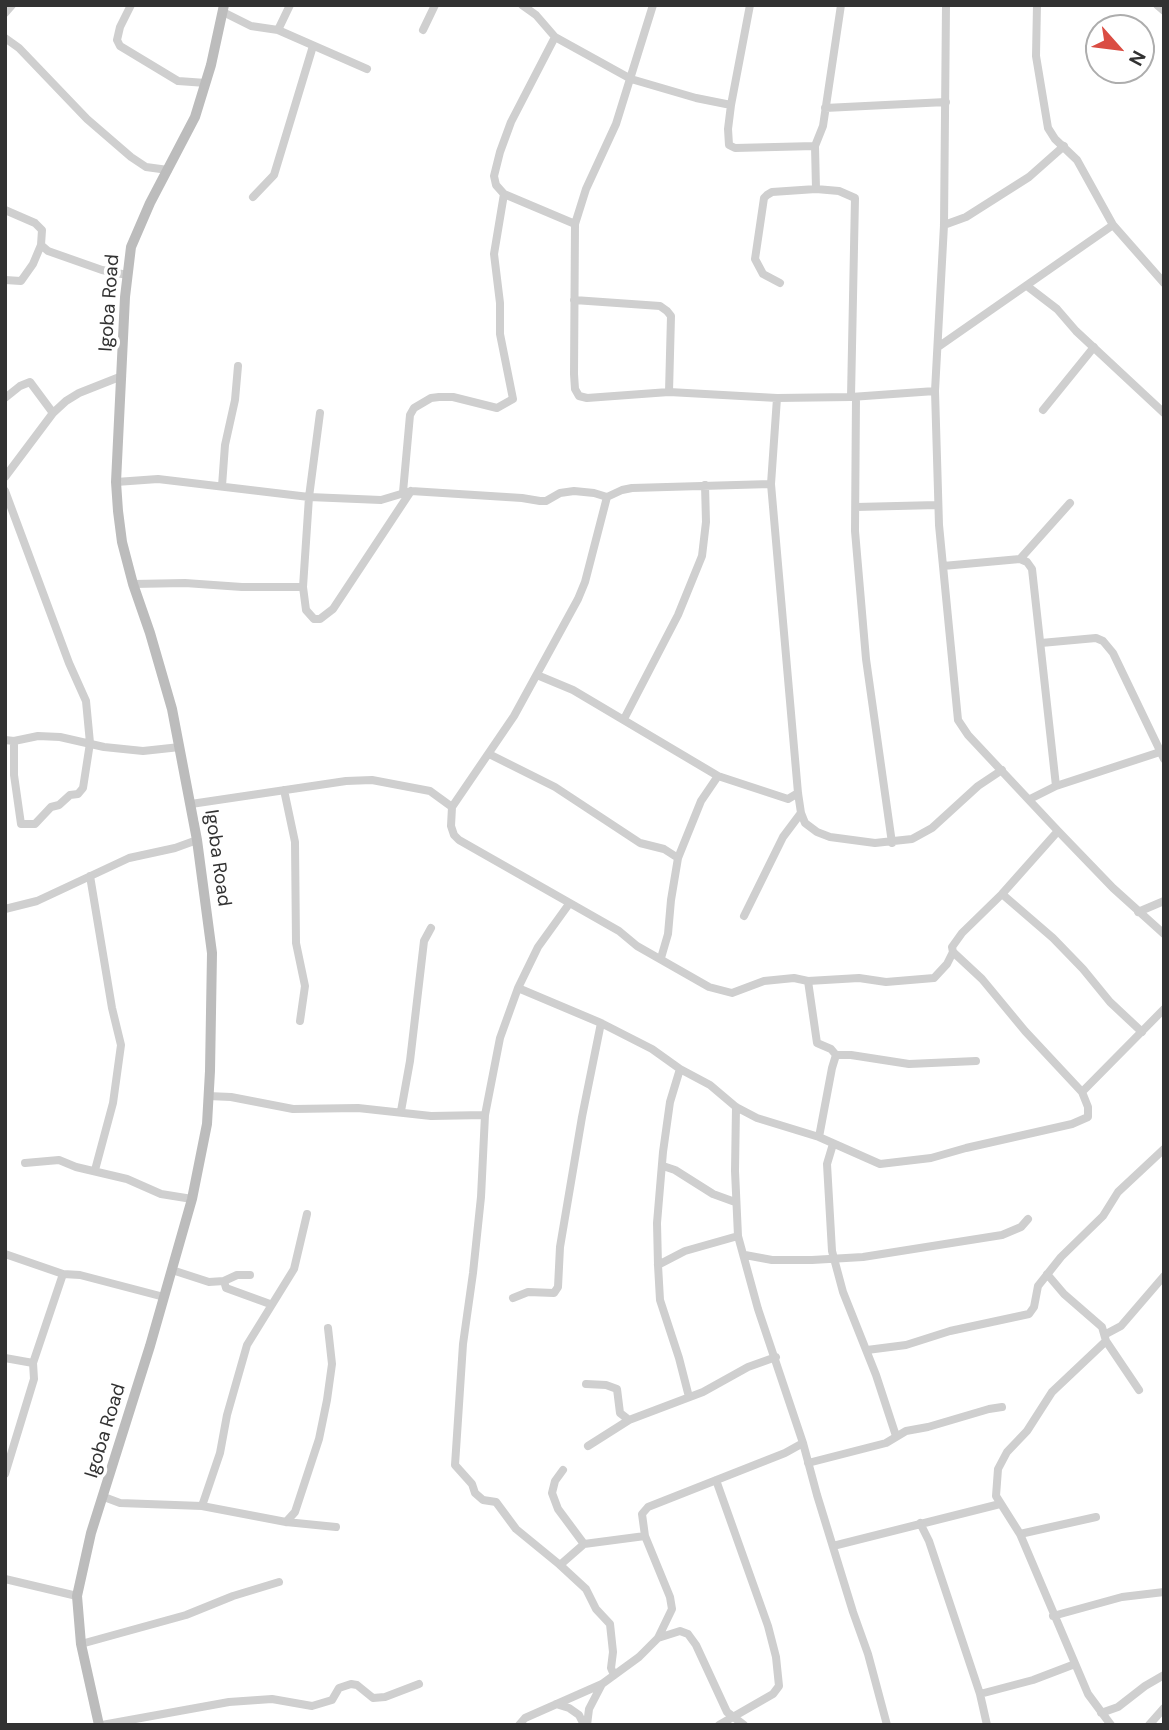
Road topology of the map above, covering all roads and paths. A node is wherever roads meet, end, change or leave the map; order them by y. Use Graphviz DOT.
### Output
graph roads {
  1 [pos="12,5"];
  2 [pos="131,5"];
  3 [pos="290,5"];
  4 [pos="522,5"];
  5 [pos="653,5"];
  6 [pos="750,5"];
  7 [pos="841,5"];
  8 [pos="946,5"];
  9 [pos="1037,5"];
  10 [pos="1157,5"];
  11 [pos="432,6"];
  12 [pos="224,8"];
  13 [pos="1164,11"];
  14 [pos="5,13"];
  15 [pos="278,30"];
  16 [pos="423,30"];
  17 [pos="555,37"];
  18 [pos="5,38"];
  19 [pos="313,46"];
  20 [pos="367,69"];
  21 [pos="631,79"];
  22 [pos="206,83"];
  23 [pos="946,102"];
  24 [pos="731,104"];
  25 [pos="825,108"];
  26 [pos="815,146"];
  27 [pos="1064,146"];
  28 [pos="169,170"];
  29 [pos="816,189"];
  30 [pos="505,194"];
  31 [pos="253,197"];
  32 [pos="5,210"];
  33 [pos="575,224"];
  34 [pos="944,225"];
  35 [pos="1113,225"];
  36 [pos="41,244"];
  37 [pos="128,275"];
  38 [pos="5,280"];
  39 [pos="780,283"];
  40 [pos="1164,283"];
  41 [pos="1027,286"];
  42 [pos="574,300"];
  43 [pos="1094,346"];
  44 [pos="938,347"];
  45 [pos="238,366"];
  46 [pos="121,376"];
  47 [pos="935,391"];
  48 [pos="669,392"];
  49 [pos="854,397"];
  50 [pos="5,398"];
  51 [pos="777,398"];
  52 [pos="1043,410"];
  53 [pos="1164,412"];
  54 [pos="53,413"];
  55 [pos="320,413"];
  56 [pos="6,475"];
  57 [pos="116,482"];
  58 [pos="771,484"];
  59 [pos="705,485"];
  60 [pos="222,486"];
  61 [pos="5,491"];
  62 [pos="407,492"];
  63 [pos="309,497"];
  64 [pos="607,497"];
  65 [pos="1070,503"];
  66 [pos="938,505"];
  67 [pos="856,507"];
  68 [pos="1020,559"];
  69 [pos="943,566"];
  70 [pos="133,584"];
  71 [pos="303,587"];
  72 [pos="1041,643"];
  73 [pos="537,675"];
  74 [pos="624,719"];
  75 [pos="9,740"];
  76 [pos="90,743"];
  77 [pos="180,747"];
  78 [pos="489,754"];
  79 [pos="1162,756"];
  80 [pos="1002,770"];
  81 [pos="718,776"];
  82 [pos="1056,786"];
  83 [pos="284,790"];
  84 [pos="798,793"];
  85 [pos="1030,799"];
  86 [pos="191,804"];
  87 [pos="452,807"];
  88 [pos="801,813"];
  89 [pos="1058,831"];
  90 [pos="197,840"];
  91 [pos="892,842"];
  92 [pos="678,858"];
  93 [pos="90,876"];
  94 [pos="1002,894"];
  95 [pos="1164,901"];
  96 [pos="569,904"];
  97 [pos="5,909"];
  98 [pos="1138,912"];
  99 [pos="744,916"];
  100 [pos="431,928"];
  101 [pos="1164,934"];
  102 [pos="953,952"];
  103 [pos="661,958"];
  104 [pos="964,961"];
  105 [pos="947,964"];
  106 [pos="808,981"];
  107 [pos="518,988"];
  108 [pos="1164,1009"];
  109 [pos="300,1020"];
  110 [pos="601,1023"];
  111 [pos="1142,1032"];
  112 [pos="836,1055"];
  113 [pos="976,1061"];
  114 [pos="680,1069"];
  115 [pos="1082,1092"];
  116 [pos="208,1096"];
  117 [pos="736,1107"];
  118 [pos="401,1111"];
  119 [pos="485,1115"];
  120 [pos="819,1137"];
  121 [pos="833,1144"];
  122 [pos="1164,1149"];
  123 [pos="25,1163"];
  124 [pos="663,1166"];
  125 [pos="94,1170"];
  126 [pos="192,1199"];
  127 [pos="735,1202"];
  128 [pos="307,1214"];
  129 [pos="1028,1219"];
  130 [pos="738,1236"];
  131 [pos="5,1254"];
  132 [pos="745,1255"];
  133 [pos="835,1260"];
  134 [pos="658,1265"];
  135 [pos="172,1270"];
  136 [pos="63,1274"];
  137 [pos="1047,1274"];
  138 [pos="250,1275"];
  139 [pos="1164,1276"];
  140 [pos="224,1281"];
  141 [pos="164,1297"];
  142 [pos="513,1298"];
  143 [pos="271,1304"];
  144 [pos="328,1328"];
  145 [pos="1106,1338"];
  146 [pos="867,1350"];
  147 [pos="5,1357"];
  148 [pos="776,1357"];
  149 [pos="33,1363"];
  150 [pos="586,1384"];
  151 [pos="1139,1390"];
  152 [pos="689,1397"];
  153 [pos="1002,1407"];
  154 [pos="629,1420"];
  155 [pos="895,1436"];
  156 [pos="803,1443"];
  157 [pos="588,1446"];
  158 [pos="808,1462"];
  159 [pos="6,1470"];
  160 [pos="563,1470"];
  161 [pos="716,1480"];
  162 [pos="104,1497"];
  163 [pos="1000,1504"];
  164 [pos="202,1506"];
  165 [pos="1096,1517"];
  166 [pos="286,1522"];
  167 [pos="920,1523"];
  168 [pos="336,1527"];
  169 [pos="1020,1534"];
  170 [pos="645,1536"];
  171 [pos="584,1544"];
  172 [pos="833,1546"];
  173 [pos="560,1564"];
  174 [pos="5,1579"];
  175 [pos="279,1582"];
  176 [pos="1164,1592"];
  177 [pos="76,1596"];
  178 [pos="1053,1616"];
  179 [pos="658,1639"];
  180 [pos="81,1644"];
  181 [pos="1075,1664"];
  182 [pos="614,1675"];
  183 [pos="1164,1675"];
  184 [pos="419,1684"];
  185 [pos="602,1684"];
  186 [pos="980,1694"];
  187 [pos="556,1704"];
  188 [pos="1164,1708"];
  189 [pos="1101,1713"];
  190 [pos="735,1717"];
  191 [pos="101,1725"];
  192 [pos="519,1725"];
  193 [pos="586,1725"];
  194 [pos="719,1725"];
  195 [pos="744,1725"];
  196 [pos="887,1725"];
  197 [pos="987,1725"];
  198 [pos="1111,1725"];
  199 [pos="1149,1725"];
  1 -- 14 [label="street"];
  2 -- 22 [label="street"];
  3 -- 15 [label="street"];
  4 -- 17 [label="street"];
  5 -- 21 [label="street"];
  6 -- 24 [label="street"];
  7 -- 25 [label="street"];
  8 -- 23 [label="street"];
  9 -- 27 [label="street"];
  10 -- 13 [label="street"];
  11 -- 16 [label="street"];
  12 -- 15 [label="street"];
  12 -- 22 [label="street, Igoba Road"];
  15 -- 19 [label="street"];
  17 -- 21 [label="street"];
  17 -- 30 [label="street"];
  18 -- 28 [label="street"];
  19 -- 20 [label="street"];
  19 -- 31 [label="street"];
  21 -- 24 [label="street"];
  21 -- 33 [label="street"];
  22 -- 28 [label="street, Igoba Road"];
  23 -- 25 [label="street"];
  23 -- 34 [label="street"];
  24 -- 26 [label="street"];
  25 -- 26 [label="street"];
  26 -- 29 [label="street"];
  27 -- 34 [label="street"];
  27 -- 35 [label="street"];
  28 -- 37 [label="street, Igoba Road"];
  29 -- 39 [label="street"];
  29 -- 49 [label="street"];
  30 -- 33 [label="street"];
  30 -- 62 [label="street"];
  32 -- 36 [label="street"];
  33 -- 42 [label="street"];
  34 -- 44 [label="street"];
  35 -- 40 [label="street"];
  35 -- 41 [label="street"];
  36 -- 37 [label="street"];
  36 -- 38 [label="street"];
  37 -- 46 [label="street, Igoba Road"];
  41 -- 43 [label="street"];
  41 -- 44 [label="street"];
  42 -- 48 [label="street"];
  42 -- 48 [label="street"];
  43 -- 52 [label="street"];
  43 -- 53 [label="street"];
  44 -- 47 [label="street"];
  45 -- 60 [label="street"];
  46 -- 54 [label="street"];
  46 -- 57 [label="street, Igoba Road"];
  47 -- 49 [label="street"];
  47 -- 66 [label="street"];
  48 -- 51 [label="street"];
  49 -- 51 [label="street"];
  49 -- 67 [label="street"];
  50 -- 54 [label="street"];
  51 -- 58 [label="street"];
  54 -- 56 [label="street"];
  55 -- 63 [label="street"];
  57 -- 60 [label="street"];
  57 -- 70 [label="street, Igoba Road"];
  58 -- 59 [label="street"];
  58 -- 84 [label="street"];
  59 -- 64 [label="street"];
  59 -- 74 [label="street"];
  60 -- 63 [label="street"];
  61 -- 76 [label="street"];
  62 -- 63 [label="street"];
  62 -- 64 [label="street"];
  62 -- 71 [label="street"];
  63 -- 71 [label="street"];
  64 -- 73 [label="street"];
  65 -- 68 [label="street"];
  66 -- 67 [label="street"];
  66 -- 69 [label="street"];
  67 -- 91 [label="street"];
  68 -- 69 [label="street"];
  68 -- 72 [label="street"];
  69 -- 80 [label="street"];
  70 -- 71 [label="street"];
  70 -- 77 [label="street, Igoba Road"];
  72 -- 79 [label="street"];
  72 -- 82 [label="street"];
  73 -- 74 [label="street"];
  73 -- 78 [label="street"];
  74 -- 81 [label="street"];
  75 -- 76 [label="street"];
  75 -- 76 [label="street"];
  76 -- 77 [label="street"];
  77 -- 86 [label="street, Igoba Road"];
  78 -- 87 [label="street"];
  78 -- 92 [label="street"];
  79 -- 82 [label="street"];
  80 -- 85 [label="street"];
  80 -- 91 [label="street"];
  81 -- 84 [label="street"];
  81 -- 92 [label="street"];
  82 -- 85 [label="street"];
  83 -- 86 [label="street"];
  83 -- 87 [label="street"];
  83 -- 109 [label="street"];
  84 -- 88 [label="street"];
  85 -- 89 [label="street"];
  86 -- 90 [label="street, Igoba Road"];
  87 -- 96 [label="street"];
  88 -- 91 [label="street"];
  88 -- 99 [label="street"];
  89 -- 94 [label="street"];
  89 -- 98 [label="street"];
  90 -- 93 [label="street"];
  90 -- 116 [label="street, Igoba Road"];
  92 -- 103 [label="street"];
  93 -- 97 [label="street"];
  93 -- 125 [label="street"];
  94 -- 102 [label="street"];
  94 -- 111 [label="street"];
  95 -- 98 [label="street"];
  96 -- 103 [label="street"];
  96 -- 107 [label="street"];
  98 -- 101 [label="street"];
  100 -- 118 [label="street"];
  102 -- 104 [label="street"];
  102 -- 105 [label="street"];
  103 -- 106 [label="street"];
  104 -- 105 [label="street"];
  104 -- 115 [label="street"];
  105 -- 106 [label="street"];
  106 -- 112 [label="street"];
  107 -- 110 [label="street"];
  107 -- 119 [label="street"];
  108 -- 111 [label="street"];
  110 -- 114 [label="street"];
  110 -- 142 [label="street"];
  111 -- 115 [label="street"];
  112 -- 113 [label="street"];
  112 -- 120 [label="street"];
  114 -- 117 [label="street"];
  114 -- 124 [label="street"];
  115 -- 121 [label="street"];
  116 -- 118 [label="street"];
  116 -- 126 [label="street, Igoba Road"];
  117 -- 120 [label="street"];
  117 -- 127 [label="street"];
  118 -- 119 [label="street"];
  119 -- 173 [label="street"];
  120 -- 121 [label="street"];
  121 -- 133 [label="street"];
  122 -- 137 [label="street"];
  123 -- 125 [label="street"];
  124 -- 127 [label="street"];
  124 -- 134 [label="street"];
  125 -- 126 [label="street"];
  126 -- 135 [label="street, Igoba Road"];
  127 -- 130 [label="street"];
  128 -- 143 [label="street"];
  129 -- 133 [label="street"];
  130 -- 132 [label="street"];
  130 -- 134 [label="street"];
  131 -- 136 [label="street"];
  132 -- 133 [label="street"];
  132 -- 148 [label="street"];
  133 -- 146 [label="street"];
  134 -- 152 [label="street"];
  135 -- 140 [label="street"];
  135 -- 141 [label="street, Igoba Road"];
  136 -- 141 [label="street"];
  136 -- 149 [label="street"];
  137 -- 145 [label="street"];
  137 -- 146 [label="street"];
  138 -- 140 [label="street"];
  139 -- 145 [label="street"];
  140 -- 143 [label="street"];
  141 -- 162 [label="street, Igoba Road"];
  143 -- 164 [label="street"];
  144 -- 166 [label="street"];
  145 -- 151 [label="street"];
  145 -- 163 [label="street"];
  146 -- 155 [label="street"];
  147 -- 149 [label="street"];
  148 -- 152 [label="street"];
  148 -- 156 [label="street"];
  149 -- 159 [label="street"];
  150 -- 154 [label="street"];
  152 -- 154 [label="street"];
  153 -- 155 [label="street"];
  154 -- 157 [label="street"];
  155 -- 158 [label="street"];
  156 -- 158 [label="street"];
  156 -- 161 [label="street"];
  158 -- 172 [label="street"];
  160 -- 171 [label="street"];
  161 -- 170 [label="street"];
  161 -- 190 [label="street"];
  162 -- 164 [label="street"];
  162 -- 177 [label="street, Igoba Road"];
  163 -- 167 [label="street"];
  163 -- 169 [label="street"];
  164 -- 166 [label="street"];
  165 -- 169 [label="street"];
  166 -- 168 [label="street"];
  167 -- 172 [label="street"];
  167 -- 186 [label="street"];
  169 -- 178 [label="street"];
  170 -- 171 [label="street"];
  170 -- 179 [label="street"];
  171 -- 173 [label="street"];
  172 -- 196 [label="street"];
  173 -- 182 [label="street"];
  174 -- 177 [label="street"];
  175 -- 180 [label="street"];
  176 -- 178 [label="street"];
  177 -- 180 [label="street, Igoba Road"];
  178 -- 181 [label="street"];
  179 -- 182 [label="street"];
  179 -- 190 [label="street"];
  180 -- 191 [label="street, Igoba Road"];
  181 -- 186 [label="street"];
  181 -- 189 [label="street"];
  182 -- 185 [label="street"];
  183 -- 189 [label="street"];
  184 -- 191 [label="street"];
  185 -- 187 [label="street"];
  185 -- 193 [label="street"];
  186 -- 197 [label="street"];
  187 -- 192 [label="street"];
  187 -- 193 [label="street"];
  188 -- 199 [label="street"];
  189 -- 198 [label="street"];
  190 -- 194 [label="street"];
  190 -- 195 [label="street"];
}
